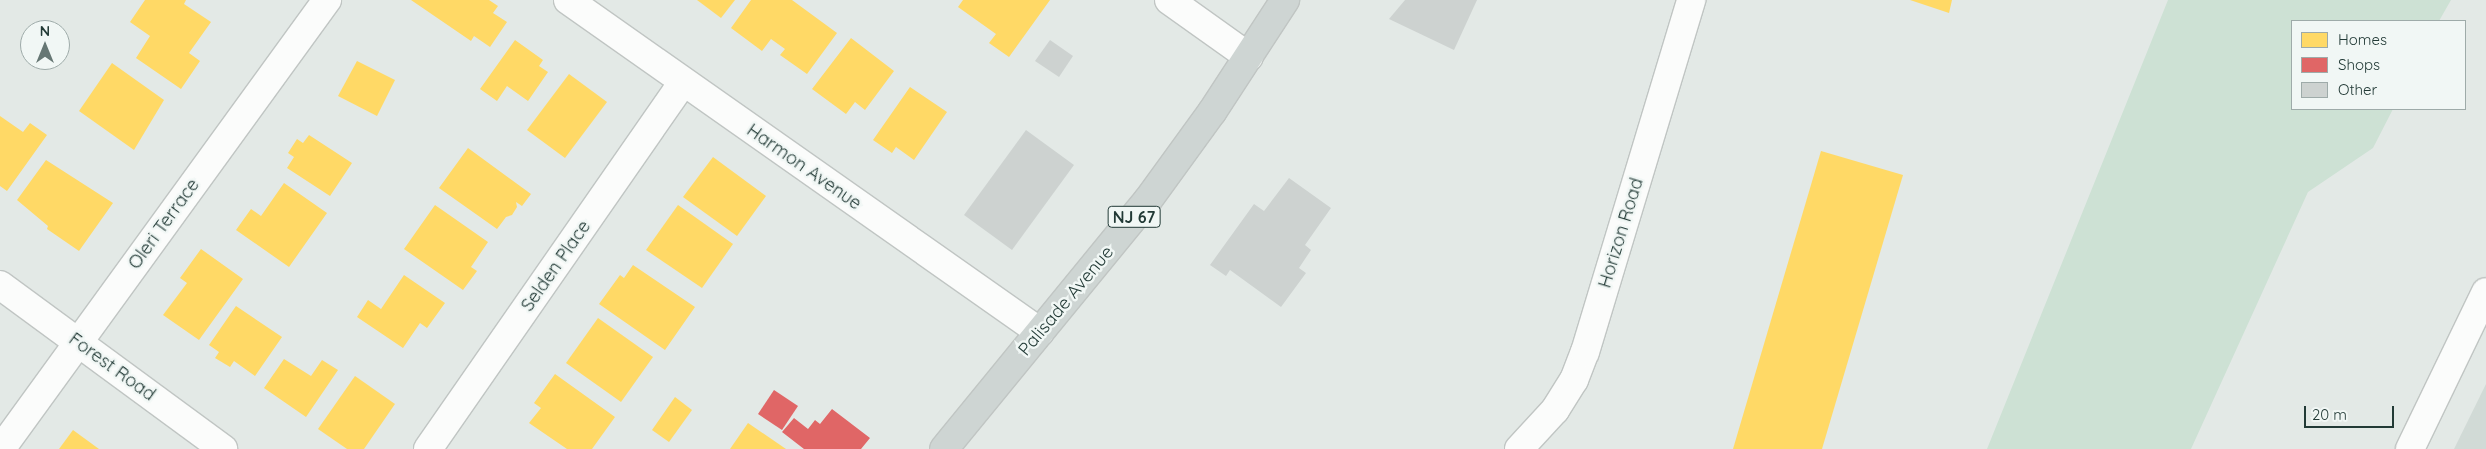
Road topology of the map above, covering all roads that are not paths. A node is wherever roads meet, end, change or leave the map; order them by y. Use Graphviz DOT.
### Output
graph roads {
  1 [pos="327,0"];
  2 [pos="568,0"];
  3 [pos="1169,0"];
  4 [pos="1285,0"];
  5 [pos="1691,0"];
  6 [pos="1250,57"];
  7 [pos="684,82"];
  8 [pos="0,285"];
  9 [pos="2486,292"];
  10 [pos="1040,332"];
  11 [pos="78,342"];
  12 [pos="967,422"];
  13 [pos="1,449"];
  14 [pos="223,449"];
  15 [pos="428,449"];
  16 [pos="944,449"];
  17 [pos="959,449"];
  18 [pos="1519,449"];
  19 [pos="2410,449"];
  1 -- 11 [label="street, Oleri Terrace"];
  2 -- 7 [label="street, Harmon Avenue"];
  3 -- 6 [label="street"];
  4 -- 6 [label="main road, Palisade Avenue / NJ 67"];
  5 -- 18 [label="street, Horizon Road"];
  6 -- 10 [label="main road, Palisade Avenue / NJ 67"];
  7 -- 10 [label="street, Harmon Avenue"];
  7 -- 15 [label="street, Selden Place"];
  8 -- 11 [label="street, Forest Road"];
  9 -- 19 [label="street"];
  10 -- 12 [label="main road, Palisade Avenue / NJ 67"];
  11 -- 13 [label="street, Oleri Terrace"];
  11 -- 14 [label="street, Forest Road"];
  12 -- 16 [label="main road, Palisade Avenue / NJ 67"];
  12 -- 17 [label="main road"];
}
